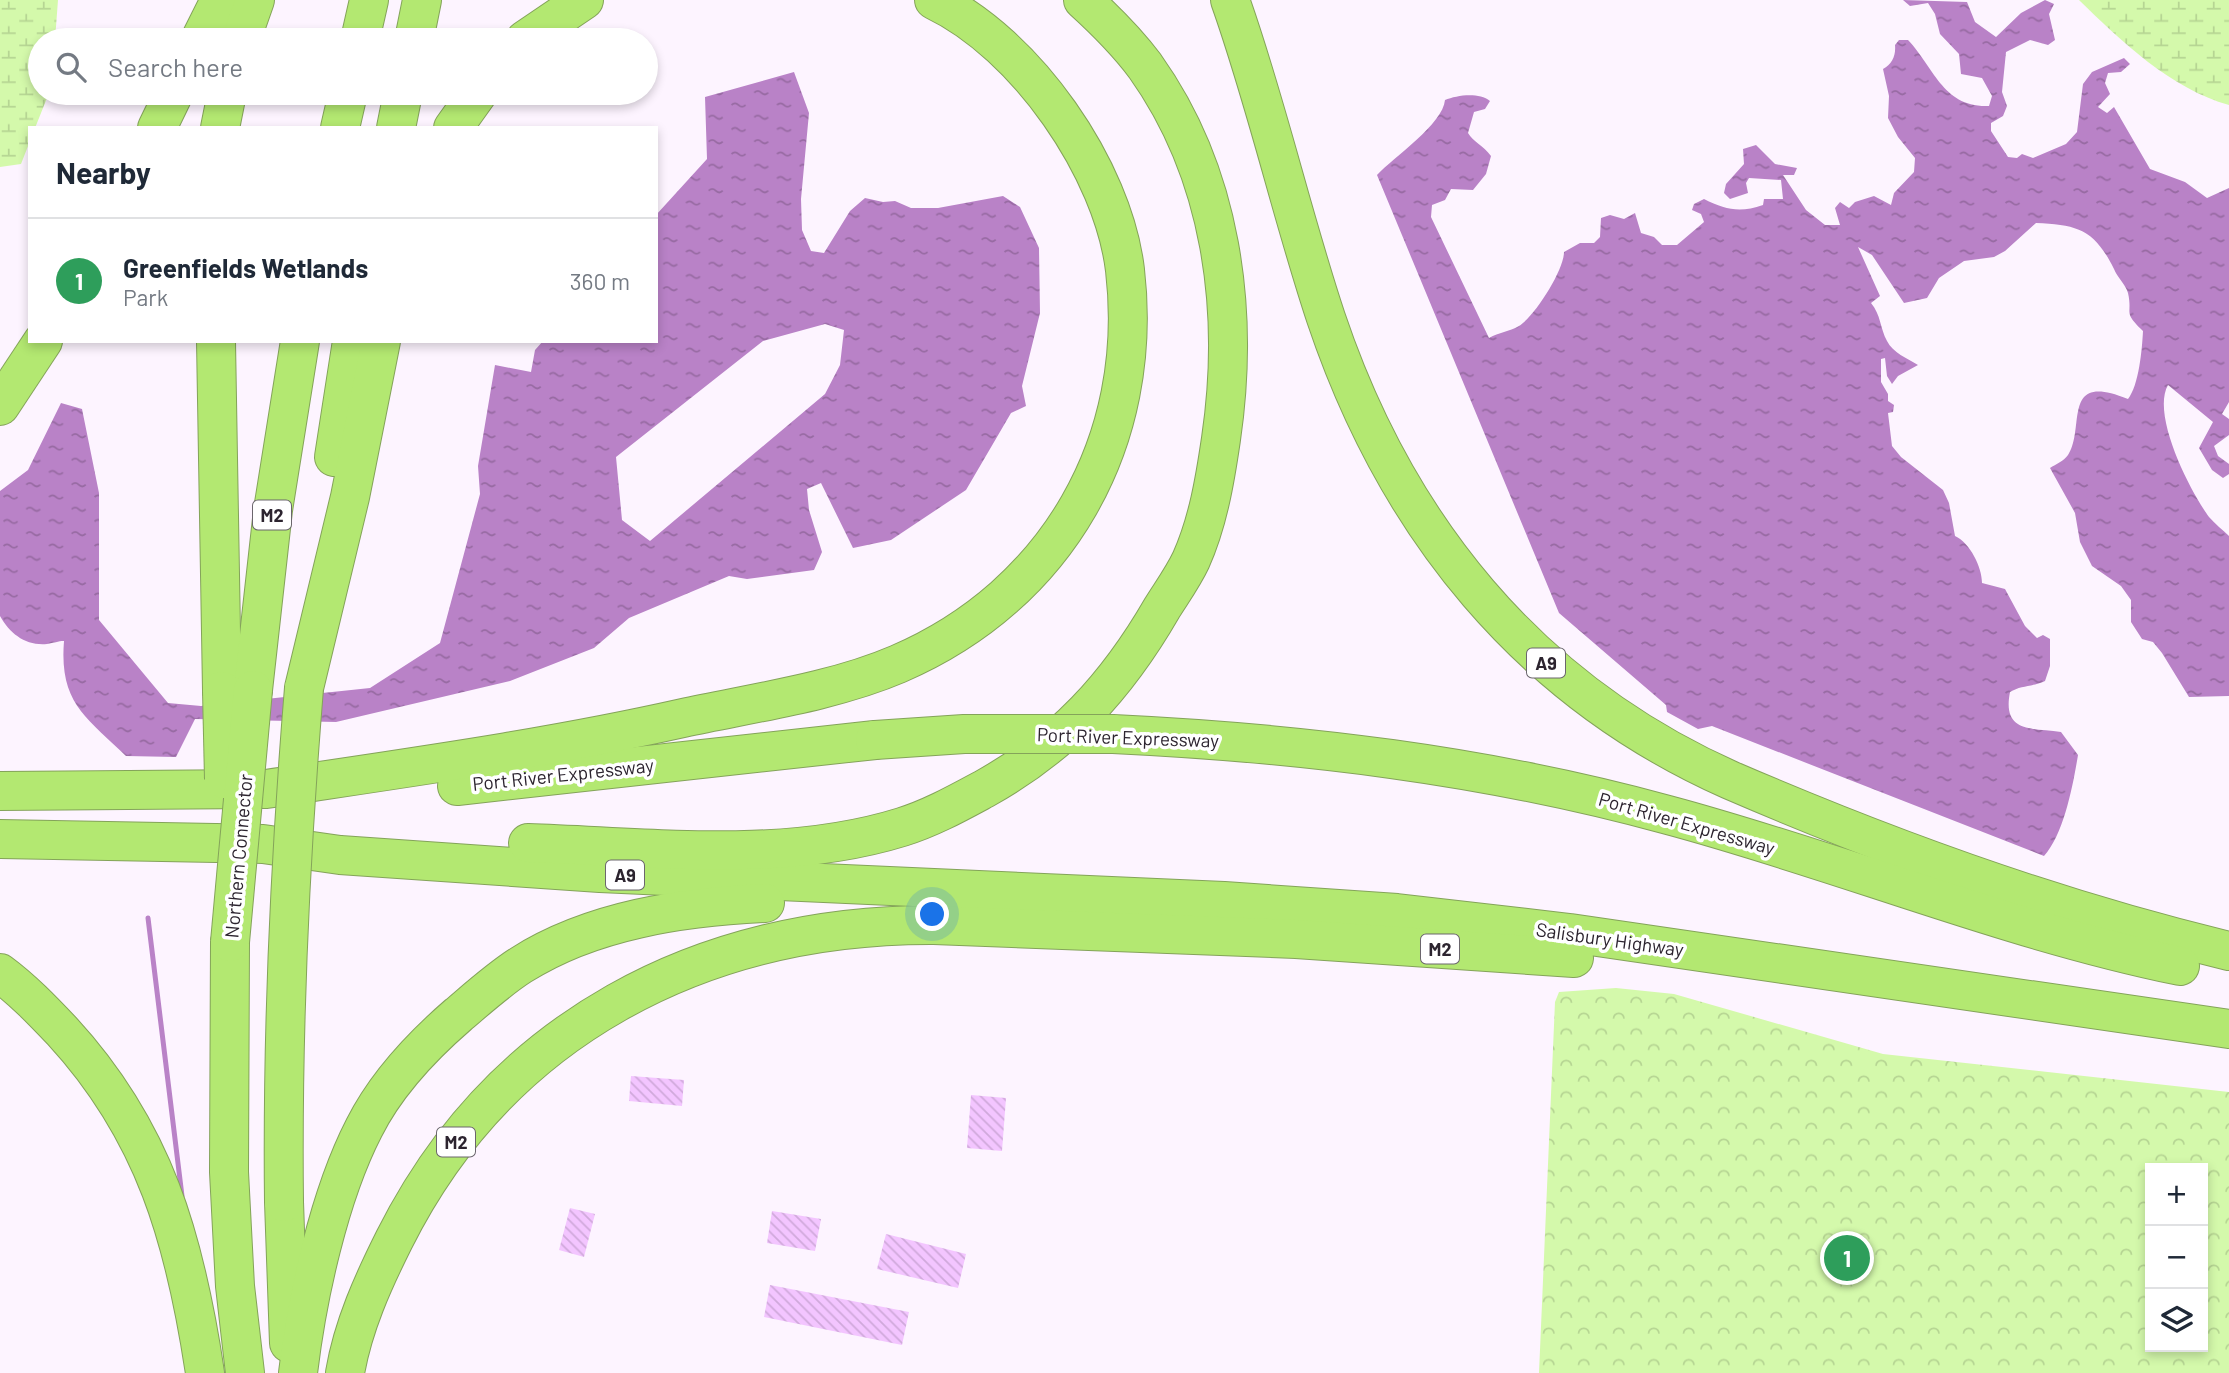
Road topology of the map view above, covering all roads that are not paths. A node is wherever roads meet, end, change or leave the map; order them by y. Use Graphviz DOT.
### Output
graph roads {
  1 [pos="220,0"];
  2 [pos="255,0"];
  3 [pos="369,0"];
  4 [pos="422,0"];
  5 [pos="584,0"];
  6 [pos="934,0"];
  7 [pos="1083,0"];
  8 [pos="1230,0"];
  9 [pos="206,28"];
  10 [pos="245,28"];
  11 [pos="363,28"];
  12 [pos="416,28"];
  13 [pos="543,28"];
  14 [pos="168,105"];
  15 [pos="225,105"];
  16 [pos="345,105"];
  17 [pos="401,105"];
  18 [pos="469,105"];
  19 [pos="158,126"];
  20 [pos="220,126"];
  21 [pos="340,126"];
  22 [pos="396,126"];
  23 [pos="454,126"];
  24 [pos="42,343"];
  25 [pos="216,343"];
  26 [pos="300,343"];
  27 [pos="352,343"];
  28 [pos="381,343"];
  29 [pos="0,406"];
  30 [pos="304,688"];
  31 [pos="237,690"];
  32 [pos="266,789"];
  33 [pos="0,791"];
  34 [pos="0,839"];
  35 [pos="263,844"];
  36 [pos="987,892"];
  37 [pos="2229,951"];
  38 [pos="0,974"];
  39 [pos="2229,976"];
  40 [pos="2229,1030"];
  41 [pos="205,1373"];
  42 [pos="245,1373"];
  43 [pos="292,1373"];
  44 [pos="298,1373"];
  45 [pos="345,1373"];
  1 -- 9 [label="highway"];
  2 -- 10 [label="highway"];
  3 -- 11 [label="highway"];
  4 -- 12 [label="highway"];
  5 -- 13 [label="highway"];
  6 -- 32 [label="highway"];
  7 -- 35 [label="highway"];
  8 -- 37 [label="highway, A9"];
  14 -- 19 [label="highway"];
  15 -- 20 [label="highway"];
  16 -- 21 [label="highway"];
  17 -- 22 [label="highway"];
  18 -- 23 [label="highway"];
  24 -- 29 [label="highway"];
  25 -- 31 [label="highway"];
  26 -- 31 [label="highway, Northern Connector / M2"];
  27 -- 30 [label="highway"];
  28 -- 30 [label="highway"];
  30 -- 43 [label="highway, bridge"];
  31 -- 42 [label="highway, Northern Connector / M2, bridge"];
  32 -- 33 [label="highway, Port River Expressway"];
  32 -- 39 [label="highway, Port River Expressway, bridge"];
  34 -- 35 [label="highway, A9"];
  35 -- 36 [label="highway, A9"];
  36 -- 40 [label="highway, Salisbury Highway / A9"];
  36 -- 44 [label="highway"];
  38 -- 41 [label="highway"];
  40 -- 45 [label="highway, M2"];
}
